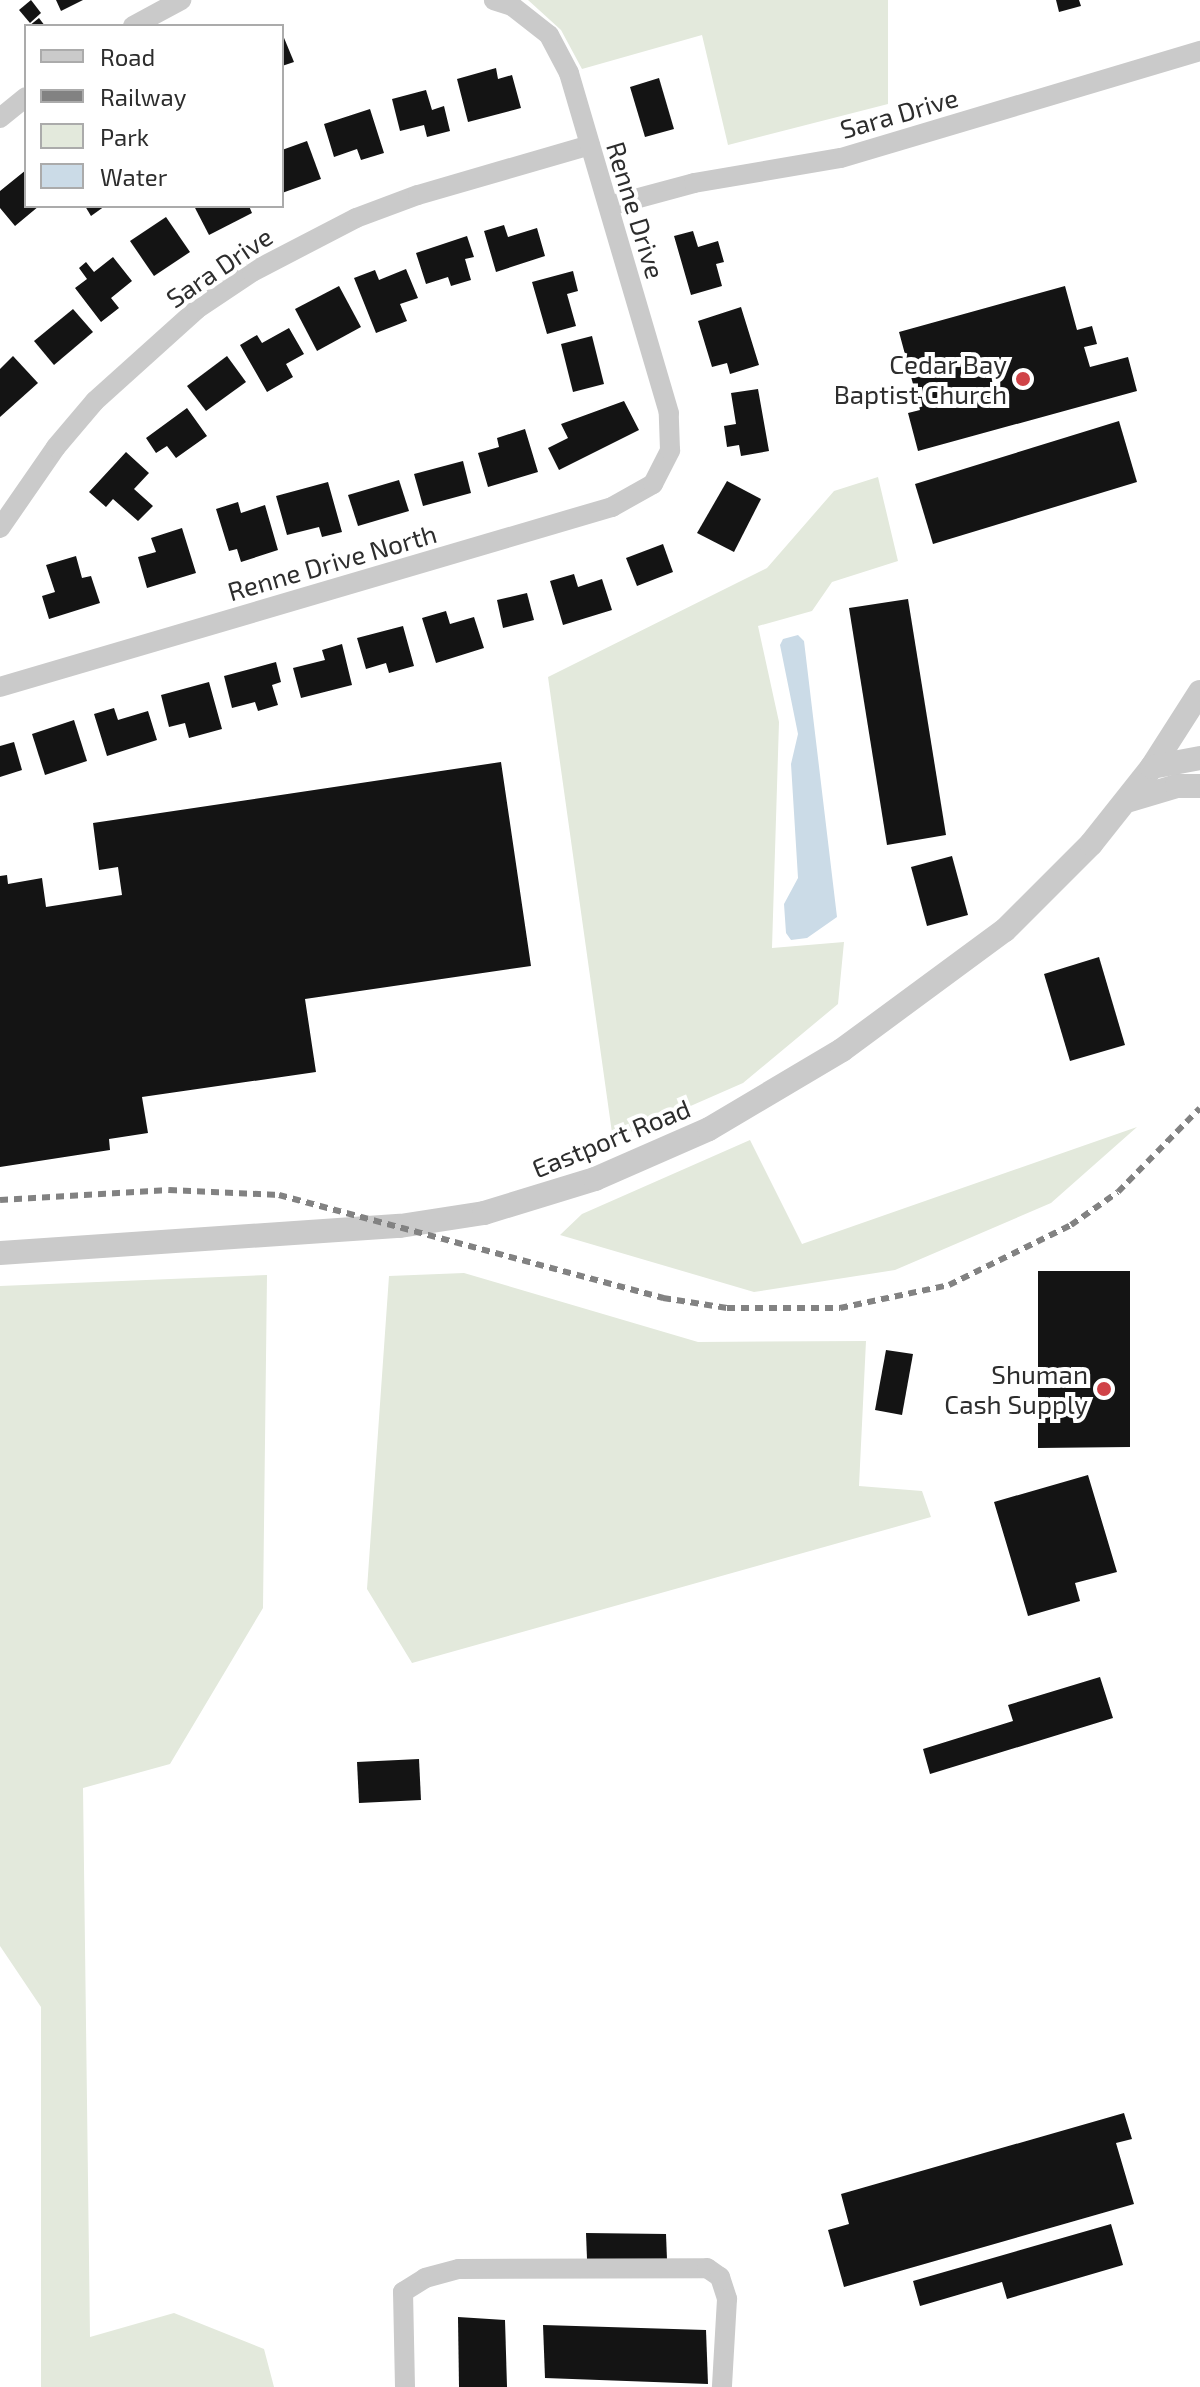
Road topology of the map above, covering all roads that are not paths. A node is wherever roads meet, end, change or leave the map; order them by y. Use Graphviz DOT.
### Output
graph roads {
  1 [pos="181,0"];
  2 [pos="494,0"];
  3 [pos="137,24"];
  4 [pos="1200,51"];
  5 [pos="24,99"];
  6 [pos="0,118"];
  7 [pos="590,145"];
  8 [pos="609,206"];
  9 [pos="665,467"];
  10 [pos="0,528"];
  11 [pos="0,687"];
  12 [pos="1200,692"];
  13 [pos="1200,758"];
  14 [pos="1152,767"];
  15 [pos="1200,786"];
  16 [pos="1130,800"];
  17 [pos="0,1253"];
  18 [pos="405,2387"];
  19 [pos="722,2387"];
  1 -- 3 [label="street"];
  2 -- 7 [label="street, Renne Drive"];
  4 -- 8 [label="street, Sara Drive"];
  5 -- 6 [label="street"];
  7 -- 8 [label="street, Renne Drive"];
  7 -- 10 [label="street, Sara Drive"];
  8 -- 9 [label="street, Renne Drive"];
  9 -- 11 [label="street, Renne Drive North"];
  12 -- 14 [label="street, Eastport Road"];
  13 -- 14 [label="street"];
  14 -- 16 [label="street, Eastport Road"];
  15 -- 16 [label="street, Eastport Road"];
  16 -- 17 [label="street, Eastport Road"];
  18 -- 19 [label="street"];
}
